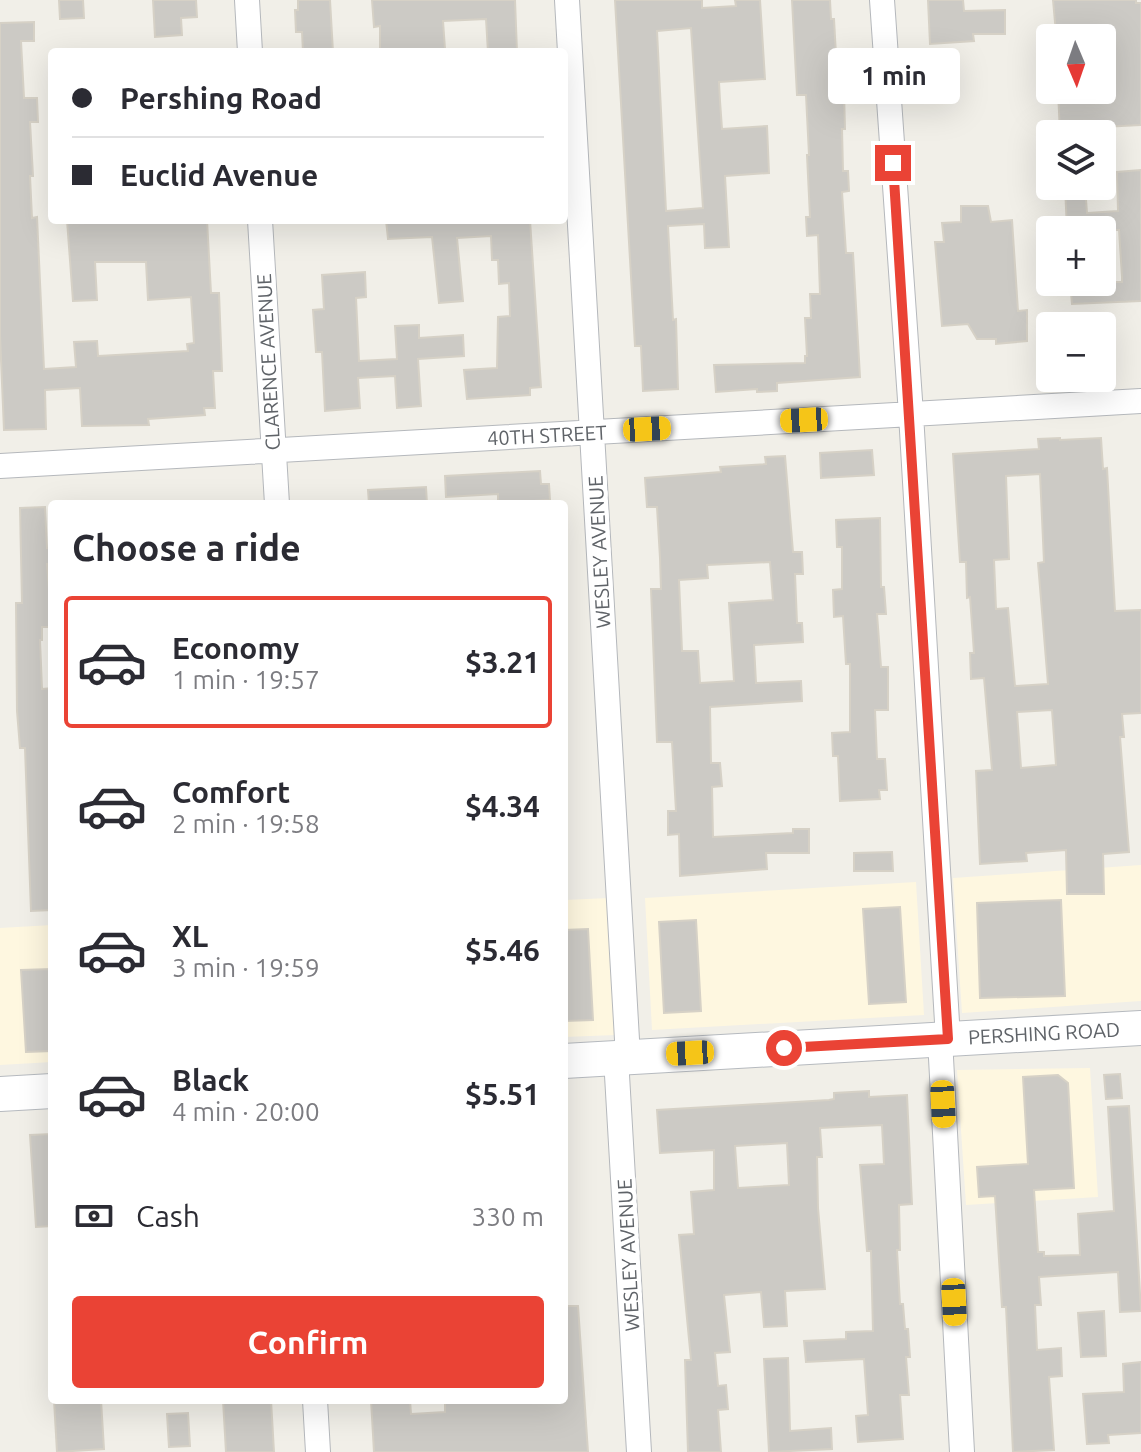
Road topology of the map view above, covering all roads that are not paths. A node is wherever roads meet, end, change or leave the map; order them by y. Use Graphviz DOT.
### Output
graph roads {
  1 [pos="247,0"];
  2 [pos="567,0"];
  3 [pos="882,0"];
  4 [pos="250,48"];
  5 [pos="260,224"];
  6 [pos="1141,401"];
  7 [pos="911,414"];
  8 [pos="592,432"];
  9 [pos="274,451"];
  10 [pos="0,466"];
  11 [pos="277,500"];
  12 [pos="1141,1028"];
  13 [pos="944,1039"];
  14 [pos="622,1057"];
  15 [pos="568,1061"];
  16 [pos="48,1091"];
  17 [pos="0,1094"];
  18 [pos="315,1404"];
  19 [pos="318,1452"];
  20 [pos="639,1452"];
  21 [pos="962,1452"];
  1 -- 4 [label="street"];
  2 -- 8 [label="street, WESLEY AVENUE"];
  3 -- 7 [label="street"];
  5 -- 9 [label="street, CLARENCE AVENUE"];
  6 -- 7 [label="street, 40TH STREET"];
  7 -- 8 [label="street, 40TH STREET"];
  7 -- 13 [label="street"];
  8 -- 9 [label="street, 40TH STREET"];
  8 -- 14 [label="street, WESLEY AVENUE"];
  9 -- 10 [label="street, 40TH STREET"];
  9 -- 11 [label="street, CLARENCE AVENUE"];
  12 -- 13 [label="main road, PERSHING ROAD"];
  13 -- 14 [label="main road, PERSHING ROAD"];
  13 -- 21 [label="street"];
  14 -- 15 [label="main road, PERSHING ROAD"];
  14 -- 20 [label="street, WESLEY AVENUE"];
  16 -- 17 [label="main road"];
  18 -- 19 [label="street"];
}
